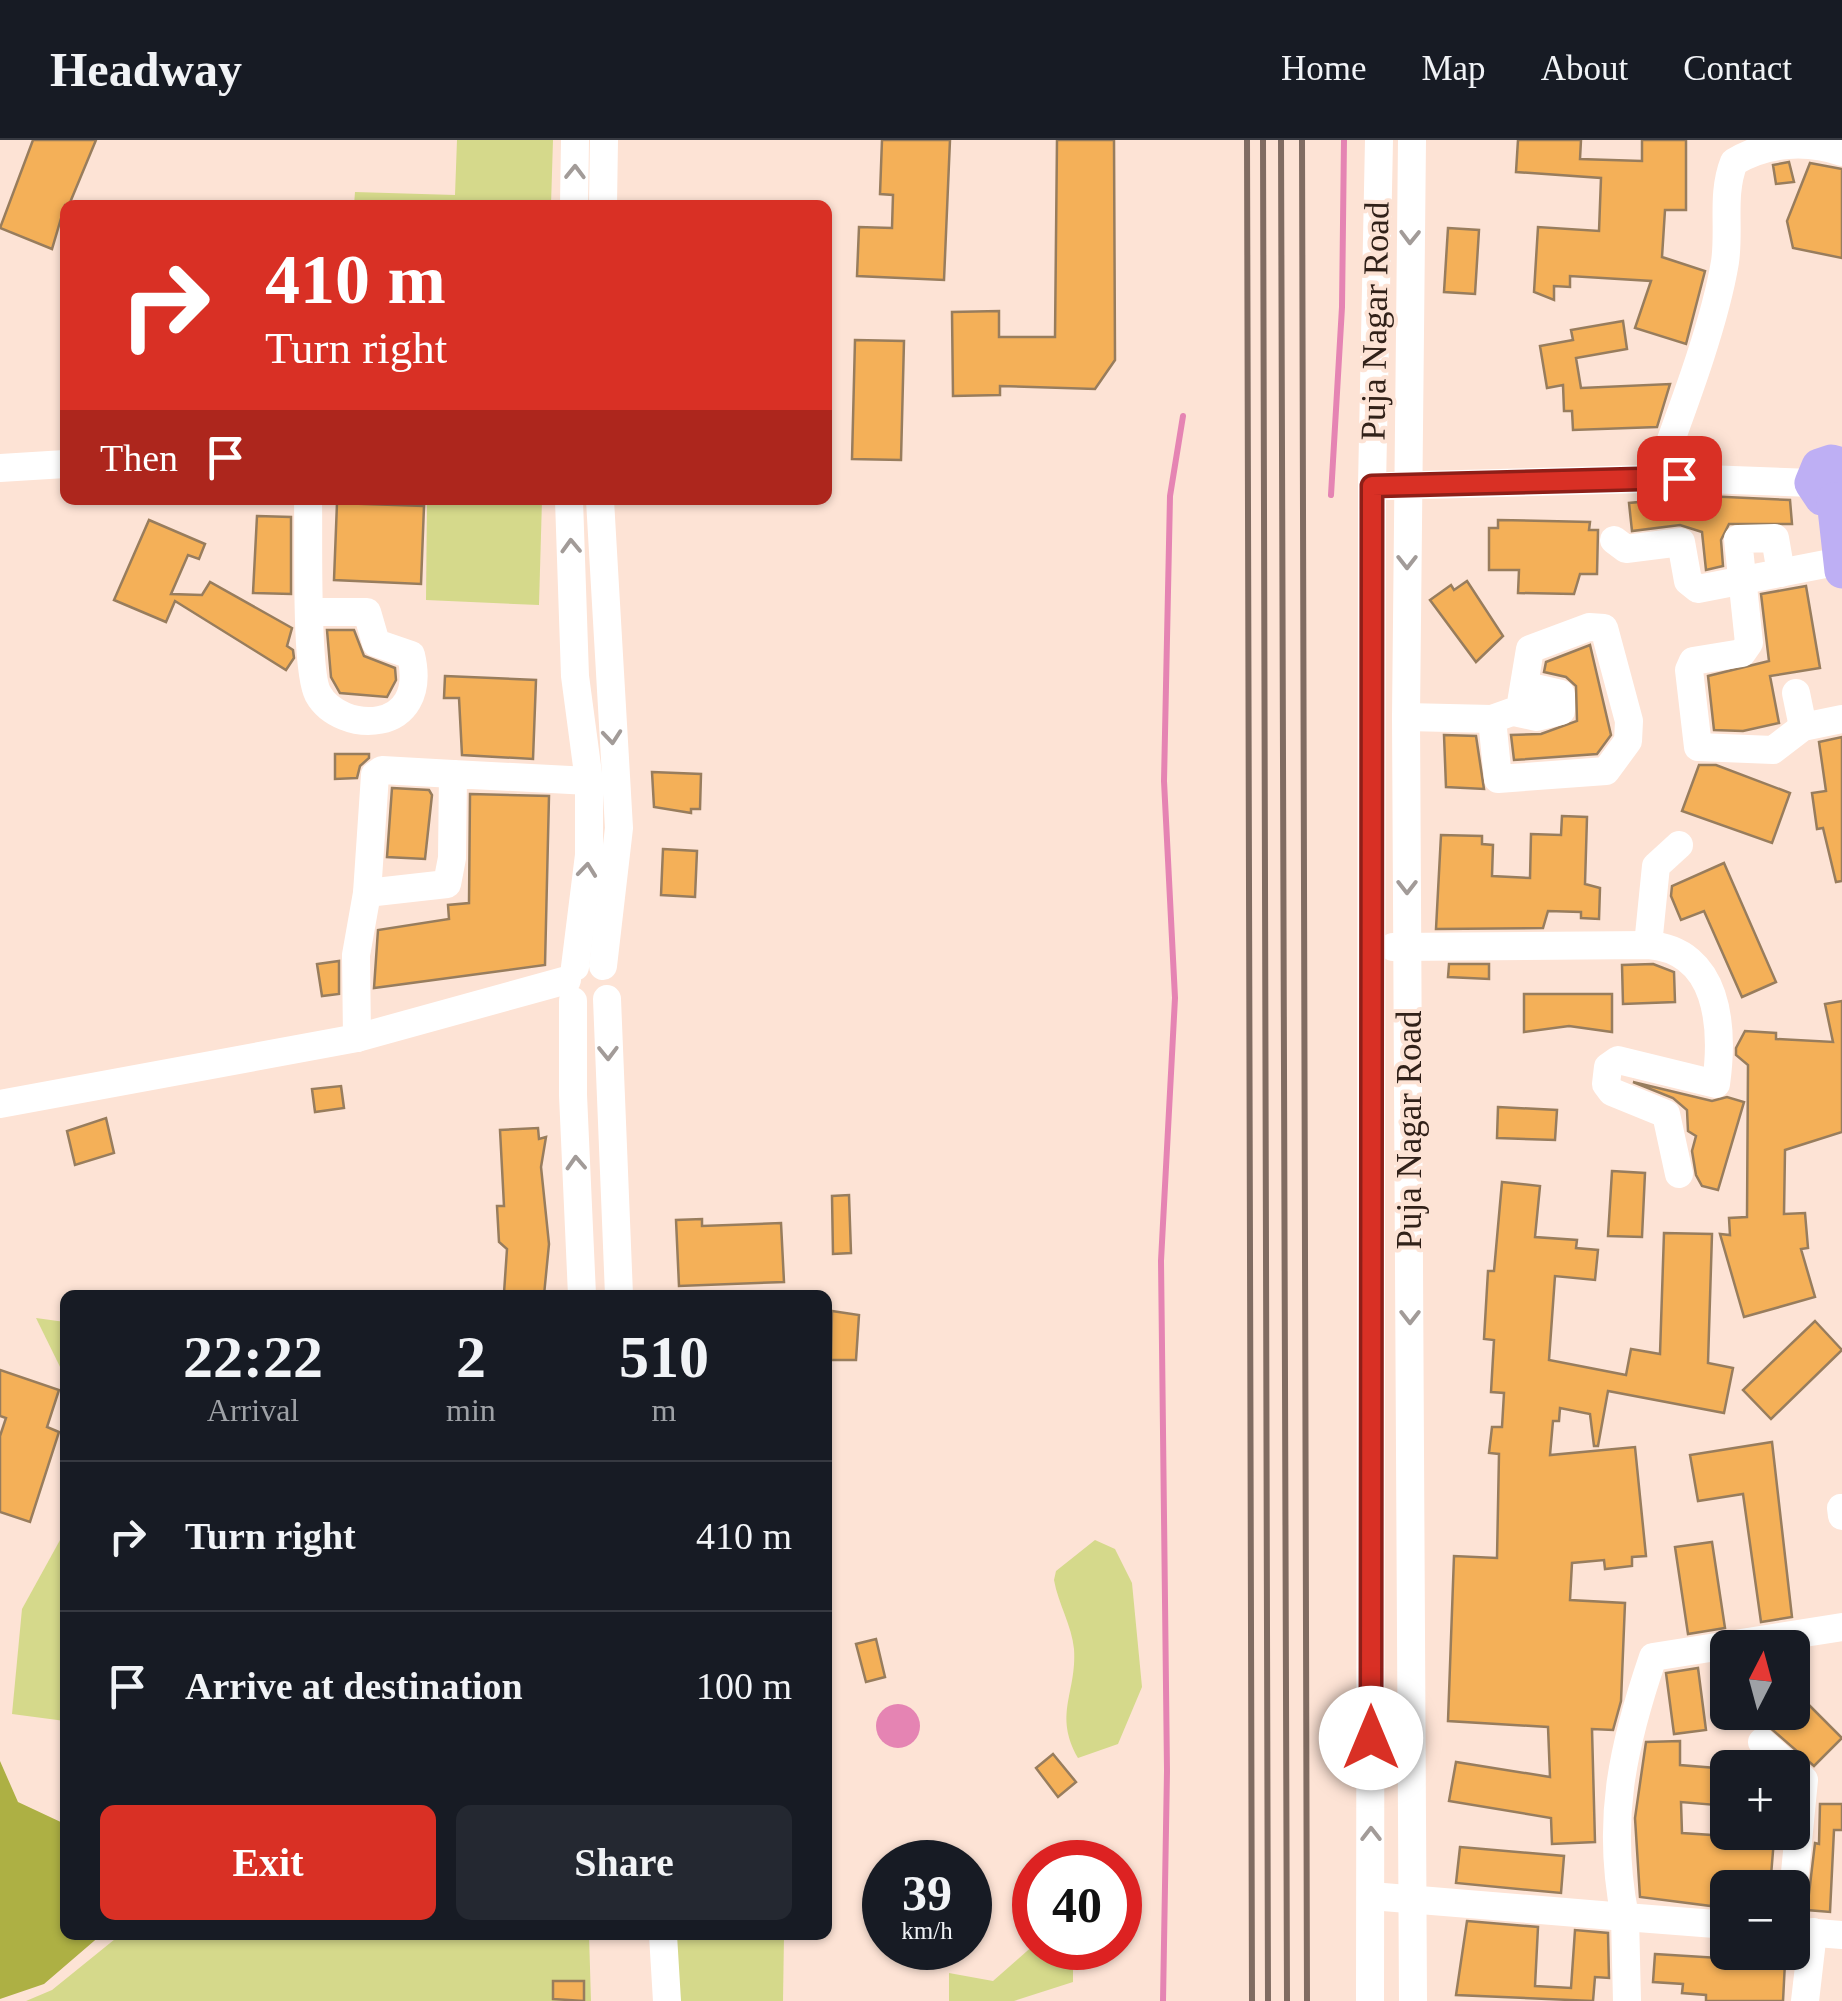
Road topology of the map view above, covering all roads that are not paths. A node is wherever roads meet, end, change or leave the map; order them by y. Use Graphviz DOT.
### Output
graph roads {
  1 [pos="575,140"];
  2 [pos="604,140"];
  3 [pos="1379,140"];
  4 [pos="1412,140"];
  5 [pos="1842,152"];
  6 [pos="574,200"];
  7 [pos="603,200"];
  8 [pos="60,464"];
  9 [pos="0,468"];
  10 [pos="1657,478"];
  11 [pos="1407,485"];
  12 [pos="1372,486"];
  13 [pos="1832,486"];
  14 [pos="308,505"];
  15 [pos="569,505"];
  16 [pos="600,505"];
  17 [pos="1614,540"];
  18 [pos="1841,561"];
  19 [pos="1842,571"];
  20 [pos="1781,573"];
  21 [pos="1741,580"];
  22 [pos="311,612"];
  23 [pos="575,676"];
  24 [pos="607,676"];
  25 [pos="1796,693"];
  26 [pos="1511,706"];
  27 [pos="1406,717"];
  28 [pos="1842,719"];
  29 [pos="1803,727"];
  30 [pos="453,774"];
  31 [pos="588,780"];
  32 [pos="1678,845"];
  33 [pos="367,893"];
  34 [pos="1648,945"];
  35 [pos="1372,947"];
  36 [pos="1408,947"];
  37 [pos="580,978"];
  38 [pos="358,1038"];
  39 [pos="0,1104"];
  40 [pos="1678,1174"];
  41 [pos="578,1216"];
  42 [pos="612,1216"];
  43 [pos="582,1290"];
  44 [pos="619,1290"];
  45 [pos="1841,1508"];
  46 [pos="1842,1516"];
  47 [pos="1842,1627"];
  48 [pos="1762,1742"];
  49 [pos="1771,1750"];
  50 [pos="1371,1896"];
  51 [pos="1414,1900"];
  52 [pos="1625,1917"];
  53 [pos="1710,1924"];
  54 [pos="1810,1932"];
  55 [pos="1842,1934"];
  56 [pos="664,1940"];
  57 [pos="1804,1970"];
  58 [pos="667,2001"];
  59 [pos="1370,2001"];
  60 [pos="1413,2001"];
  61 [pos="1627,2001"];
  62 [pos="1805,2001"];
  6 -- 1 [label="street, one-way"];
  2 -- 7 [label="street"];
  3 -- 12 [label="street, Puja Nagar Road"];
  4 -- 11 [label="street, Puja Nagar Road, one-way"];
  5 -- 10 [label="street"];
  8 -- 9 [label="street"];
  10 -- 11 [label="street"];
  10 -- 13 [label="street"];
  11 -- 12 [label="street"];
  11 -- 27 [label="street, Puja Nagar Road, one-way"];
  12 -- 35 [label="street, Puja Nagar Road"];
  13 -- 18 [label="main road"];
  14 -- 22 [label="street"];
  23 -- 15 [label="street, one-way"];
  16 -- 24 [label="street"];
  17 -- 21 [label="street"];
  18 -- 19 [label="main road"];
  18 -- 20 [label="street"];
  20 -- 21 [label="street"];
  20 -- 21 [label="street"];
  21 -- 29 [label="street"];
  22 -- 22 [label="street"];
  23 -- 24 [label="street"];
  23 -- 31 [label="street"];
  24 -- 37 [label="street, one-way"];
  25 -- 29 [label="street"];
  26 -- 26 [label="street"];
  26 -- 27 [label="street"];
  27 -- 36 [label="street, Puja Nagar Road, one-way"];
  28 -- 29 [label="street"];
  30 -- 31 [label="street"];
  30 -- 33 [label="street"];
  30 -- 33 [label="street"];
  37 -- 31 [label="street, one-way"];
  32 -- 34 [label="street"];
  33 -- 38 [label="street"];
  34 -- 36 [label="street"];
  34 -- 40 [label="street"];
  35 -- 36 [label="street"];
  50 -- 35 [label="street, Puja Nagar Road, one-way"];
  36 -- 51 [label="street, Puja Nagar Road, one-way"];
  37 -- 38 [label="street"];
  41 -- 37 [label="street, one-way"];
  37 -- 42 [label="street, one-way"];
  38 -- 39 [label="street"];
  41 -- 42 [label="street"];
  41 -- 43 [label="street"];
  42 -- 44 [label="street"];
  45 -- 46 [label="street"];
  47 -- 52 [label="street"];
  48 -- 49 [label="street"];
  50 -- 51 [label="street"];
  50 -- 59 [label="street, Puja Nagar Road"];
  51 -- 52 [label="street"];
  51 -- 60 [label="street, Puja Nagar Road"];
  52 -- 53 [label="street"];
  52 -- 61 [label="street"];
  54 -- 55 [label="street"];
  56 -- 58 [label="street"];
  57 -- 62 [label="street"];
}
